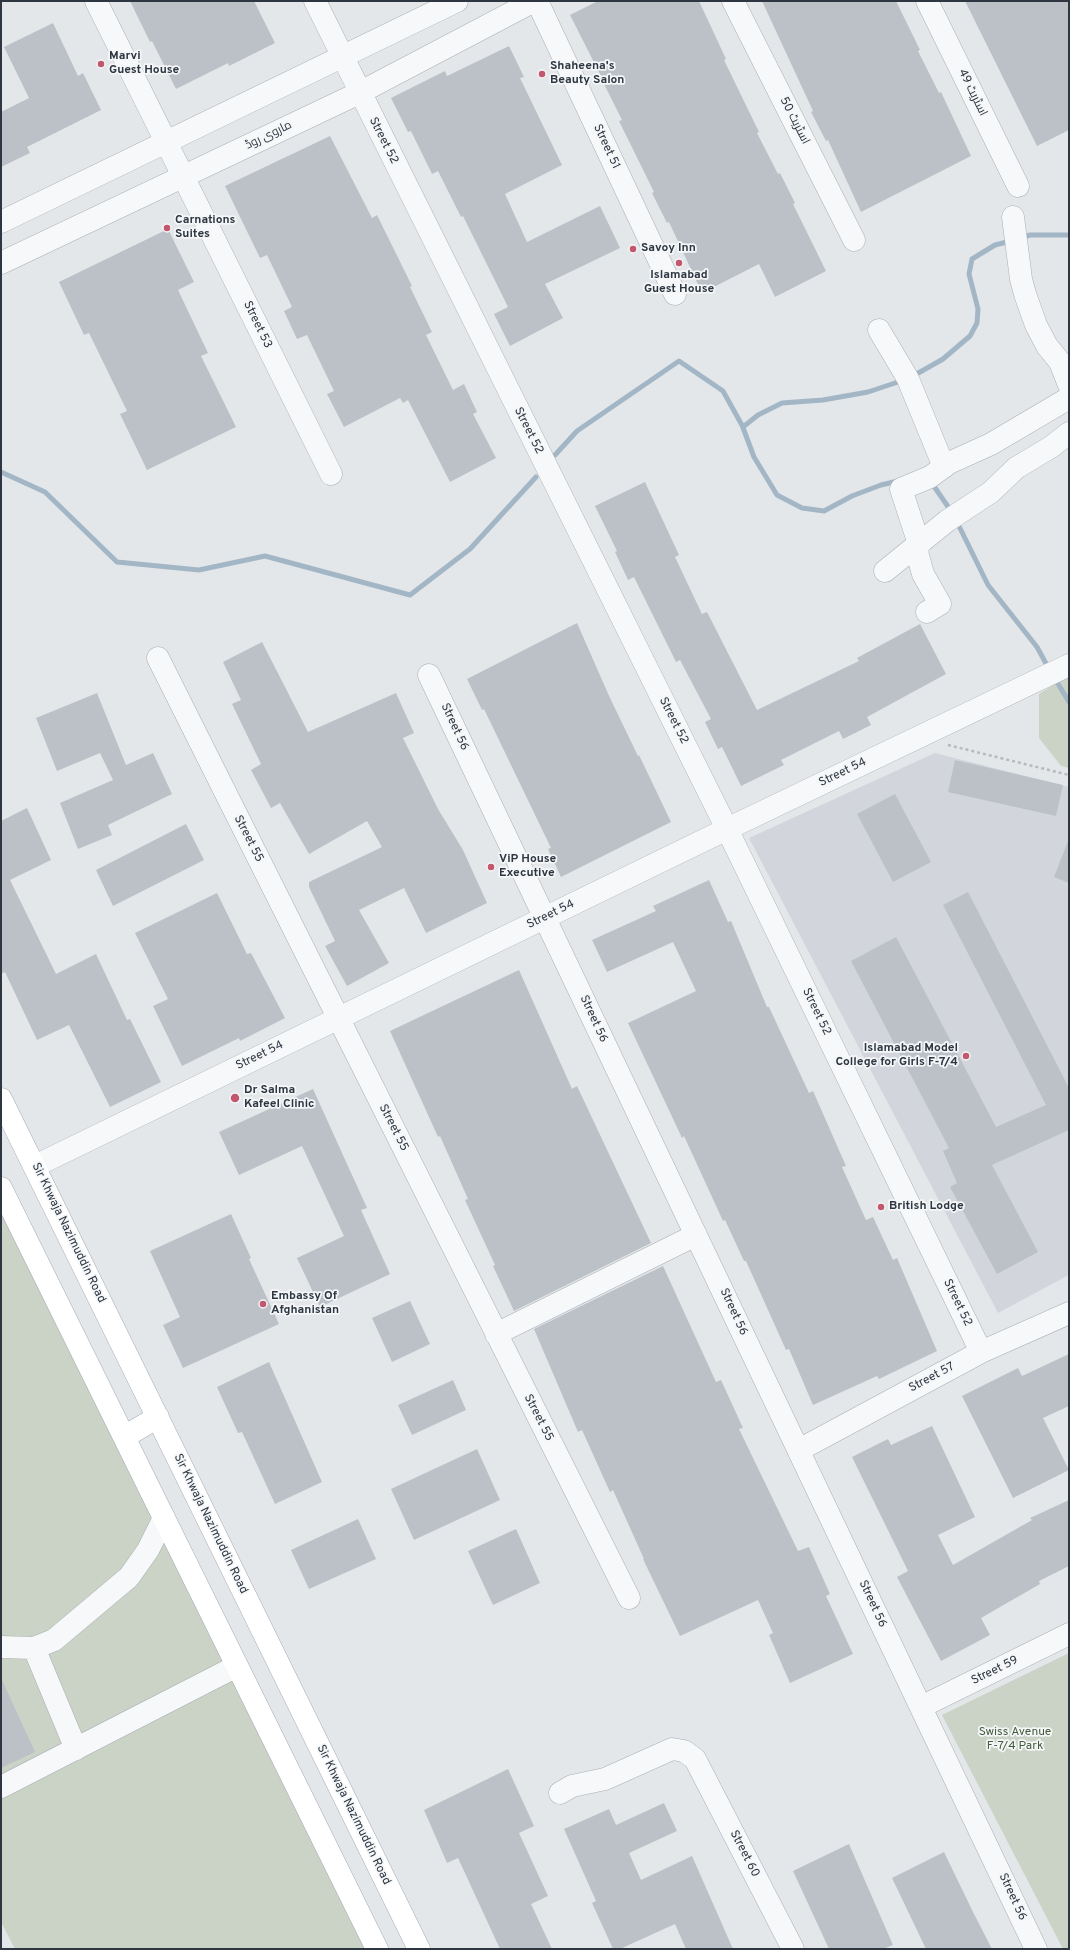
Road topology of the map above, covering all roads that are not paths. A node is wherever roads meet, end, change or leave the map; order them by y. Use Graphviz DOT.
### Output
graph roads {
  1 [pos="96,1"];
  2 [pos="315,1"];
  3 [pos="457,1"];
  4 [pos="534,1"];
  5 [pos="537,1"];
  6 [pos="733,1"];
  7 [pos="927,1"];
  8 [pos="342,57"];
  9 [pos="359,93"];
  10 [pos="165,142"];
  11 [pos="184,177"];
  12 [pos="1018,186"];
  13 [pos="1,222"];
  14 [pos="1013,222"];
  15 [pos="854,240"];
  16 [pos="1,263"];
  17 [pos="675,294"];
  18 [pos="878,330"];
  19 [pos="1069,385"];
  20 [pos="1069,398"];
  21 [pos="1069,434"];
  22 [pos="331,474"];
  23 [pos="931,476"];
  24 [pos="919,544"];
  25 [pos="885,571"];
  26 [pos="927,612"];
  27 [pos="158,658"];
  28 [pos="1069,665"];
  29 [pos="429,675"];
  30 [pos="727,829"];
  31 [pos="545,918"];
  32 [pos="338,1018"];
  33 [pos="1,1099"];
  34 [pos="35,1166"];
  35 [pos="1,1188"];
  36 [pos="696,1236"];
  37 [pos="1069,1313"];
  38 [pos="496,1334"];
  39 [pos="981,1352"];
  40 [pos="158,1417"];
  41 [pos="124,1437"];
  42 [pos="798,1450"];
  43 [pos="164,1518"];
  44 [pos="629,1598"];
  45 [pos="1069,1634"];
  46 [pos="1,1647"];
  47 [pos="34,1648"];
  48 [pos="237,1666"];
  49 [pos="921,1707"];
  50 [pos="76,1749"];
  51 [pos="1,1787"];
  52 [pos="560,1793"];
  53 [pos="377,1949"];
  54 [pos="419,1949"];
  55 [pos="793,1949"];
  56 [pos="1036,1949"];
  1 -- 10 [label="street, Street 53"];
  2 -- 8 [label="street, Street 52"];
  3 -- 8 [label="street"];
  4 -- 9 [label="street, ماروی روڈ"];
  5 -- 17 [label="street, Street 51"];
  6 -- 15 [label="street, اسٹریٹ 50"];
  7 -- 12 [label="street, اسٹریٹ 49"];
  8 -- 9 [label="street, Street 52"];
  8 -- 10 [label="street"];
  9 -- 11 [label="street, ماروی روڈ"];
  9 -- 30 [label="street, Street 52"];
  10 -- 11 [label="street, Street 53"];
  10 -- 13 [label="street"];
  11 -- 16 [label="street, ماروی روڈ"];
  11 -- 22 [label="street, Street 53"];
  14 -- 19 [label="street"];
  18 -- 23 [label="street"];
  20 -- 23 [label="street"];
  21 -- 24 [label="street"];
  23 -- 24 [label="street"];
  24 -- 25 [label="street"];
  24 -- 26 [label="street"];
  27 -- 32 [label="street, Street 55"];
  28 -- 30 [label="street, Street 54"];
  29 -- 31 [label="street, Street 56"];
  30 -- 31 [label="street, Street 54"];
  30 -- 39 [label="street, Street 52"];
  31 -- 32 [label="street, Street 54"];
  31 -- 36 [label="street, Street 56"];
  32 -- 34 [label="street, Street 54"];
  32 -- 38 [label="street, Street 55"];
  33 -- 34 [label="main road, Sir Khwaja Nazimuddin Road"];
  34 -- 40 [label="main road, Sir Khwaja Nazimuddin Road"];
  35 -- 41 [label="main road"];
  36 -- 38 [label="street"];
  36 -- 42 [label="street, Street 56"];
  37 -- 39 [label="street, Street 57"];
  38 -- 44 [label="street, Street 55"];
  39 -- 42 [label="street, Street 57"];
  40 -- 41 [label="main road"];
  40 -- 54 [label="main road, Sir Khwaja Nazimuddin Road"];
  41 -- 43 [label="main road"];
  42 -- 49 [label="street, Street 56"];
  43 -- 47 [label="street"];
  43 -- 48 [label="main road"];
  45 -- 49 [label="street, Street 59"];
  46 -- 47 [label="street"];
  47 -- 50 [label="street"];
  48 -- 50 [label="street"];
  48 -- 53 [label="main road"];
  49 -- 56 [label="street, Street 56"];
  50 -- 51 [label="street"];
  52 -- 55 [label="street, Street 60"];
}
